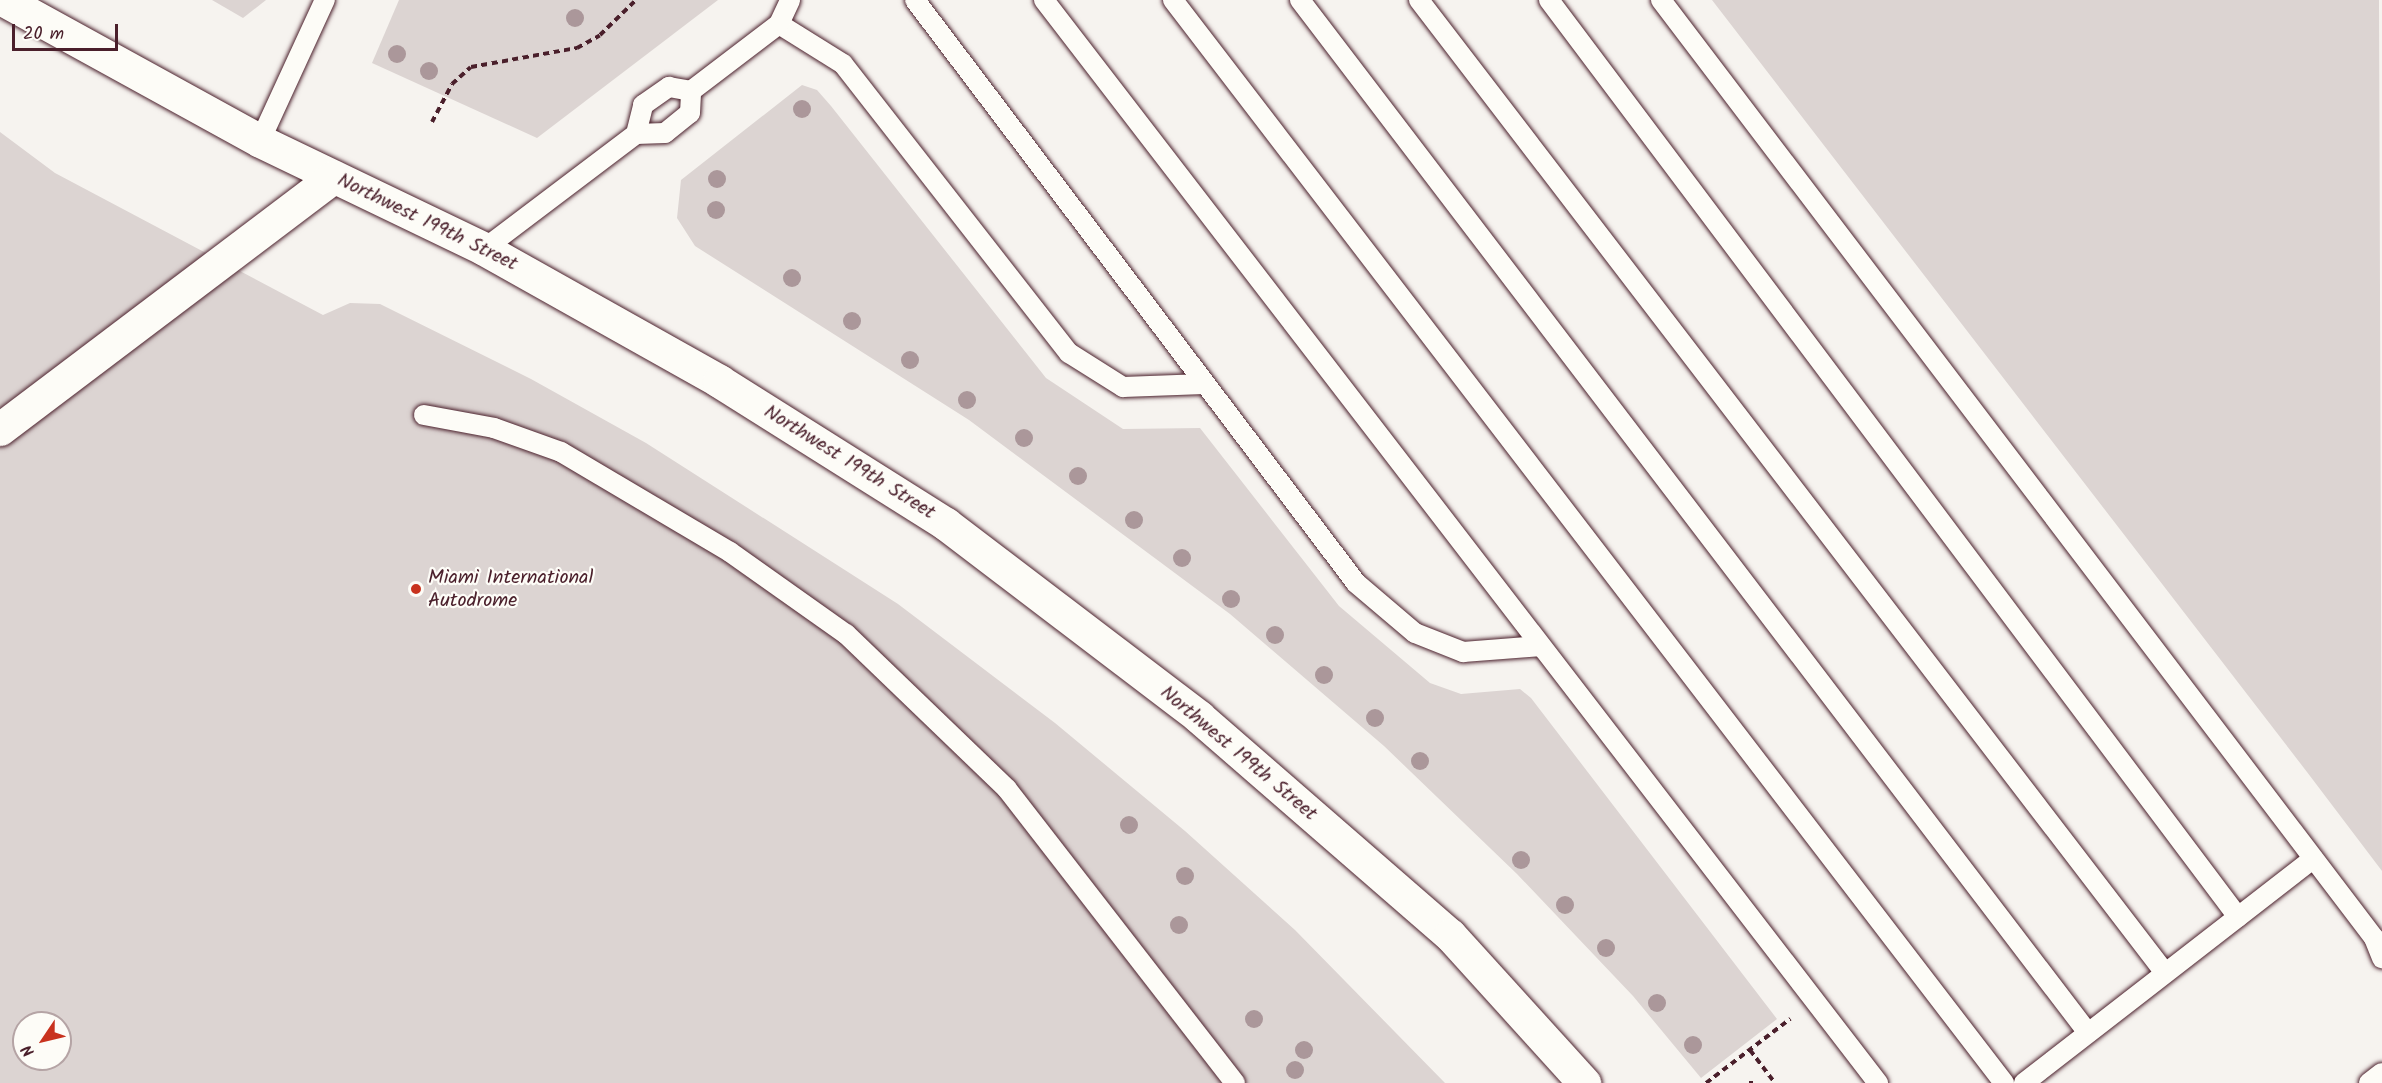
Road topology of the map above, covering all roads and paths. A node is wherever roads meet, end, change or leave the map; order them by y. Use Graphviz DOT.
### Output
graph roads {
  1 [pos="4,0"];
  2 [pos="326,0"];
  3 [pos="636,0"];
  4 [pos="790,0"];
  5 [pos="915,0"];
  6 [pos="1044,0"];
  7 [pos="1173,0"];
  8 [pos="1300,0"];
  9 [pos="1419,0"];
  10 [pos="1550,0"];
  11 [pos="1661,0"];
  12 [pos="779,24"];
  13 [pos="691,91"];
  14 [pos="432,122"];
  15 [pos="636,134"];
  16 [pos="260,141"];
  17 [pos="333,177"];
  18 [pos="484,249"];
  19 [pos="1204,384"];
  20 [pos="424,415"];
  21 [pos="0,429"];
  22 [pos="1541,646"];
  23 [pos="2313,859"];
  24 [pos="2238,917"];
  25 [pos="2382,958"];
  26 [pos="2165,973"];
  27 [pos="1790,1019"];
  28 [pos="2088,1033"];
  29 [pos="1750,1050"];
  30 [pos="2382,1074"];
  31 [pos="1235,1083"];
  32 [pos="1584,1083"];
  33 [pos="1706,1083"];
  34 [pos="1775,1083"];
  35 [pos="1878,1083"];
  36 [pos="2004,1083"];
  37 [pos="2024,1083"];
  38 [pos="2369,1083"];
  1 -- 16 [label="main road, Northwest 199th Street"];
  2 -- 16 [label="lane"];
  3 -- 14 [label="path"];
  4 -- 12 [label="lane"];
  5 -- 19 [label="lane"];
  6 -- 22 [label="lane"];
  7 -- 36 [label="lane"];
  8 -- 28 [label="lane"];
  9 -- 26 [label="lane"];
  10 -- 24 [label="lane"];
  11 -- 23 [label="lane"];
  12 -- 13 [label="lane"];
  12 -- 19 [label="lane"];
  13 -- 15 [label="lane"];
  13 -- 15 [label="lane"];
  15 -- 18 [label="lane"];
  16 -- 17 [label="main road, Northwest 199th Street"];
  17 -- 18 [label="main road, Northwest 199th Street"];
  17 -- 21 [label="main road"];
  18 -- 32 [label="main road, Northwest 199th Street"];
  19 -- 22 [label="lane"];
  20 -- 31 [label="lane"];
  22 -- 35 [label="lane"];
  23 -- 24 [label="lane"];
  23 -- 25 [label="lane"];
  24 -- 26 [label="lane"];
  26 -- 28 [label="lane"];
  27 -- 29 [label="path"];
  28 -- 37 [label="lane"];
  29 -- 33 [label="path"];
  29 -- 34 [label="path"];
  30 -- 38 [label="lane"];
}
